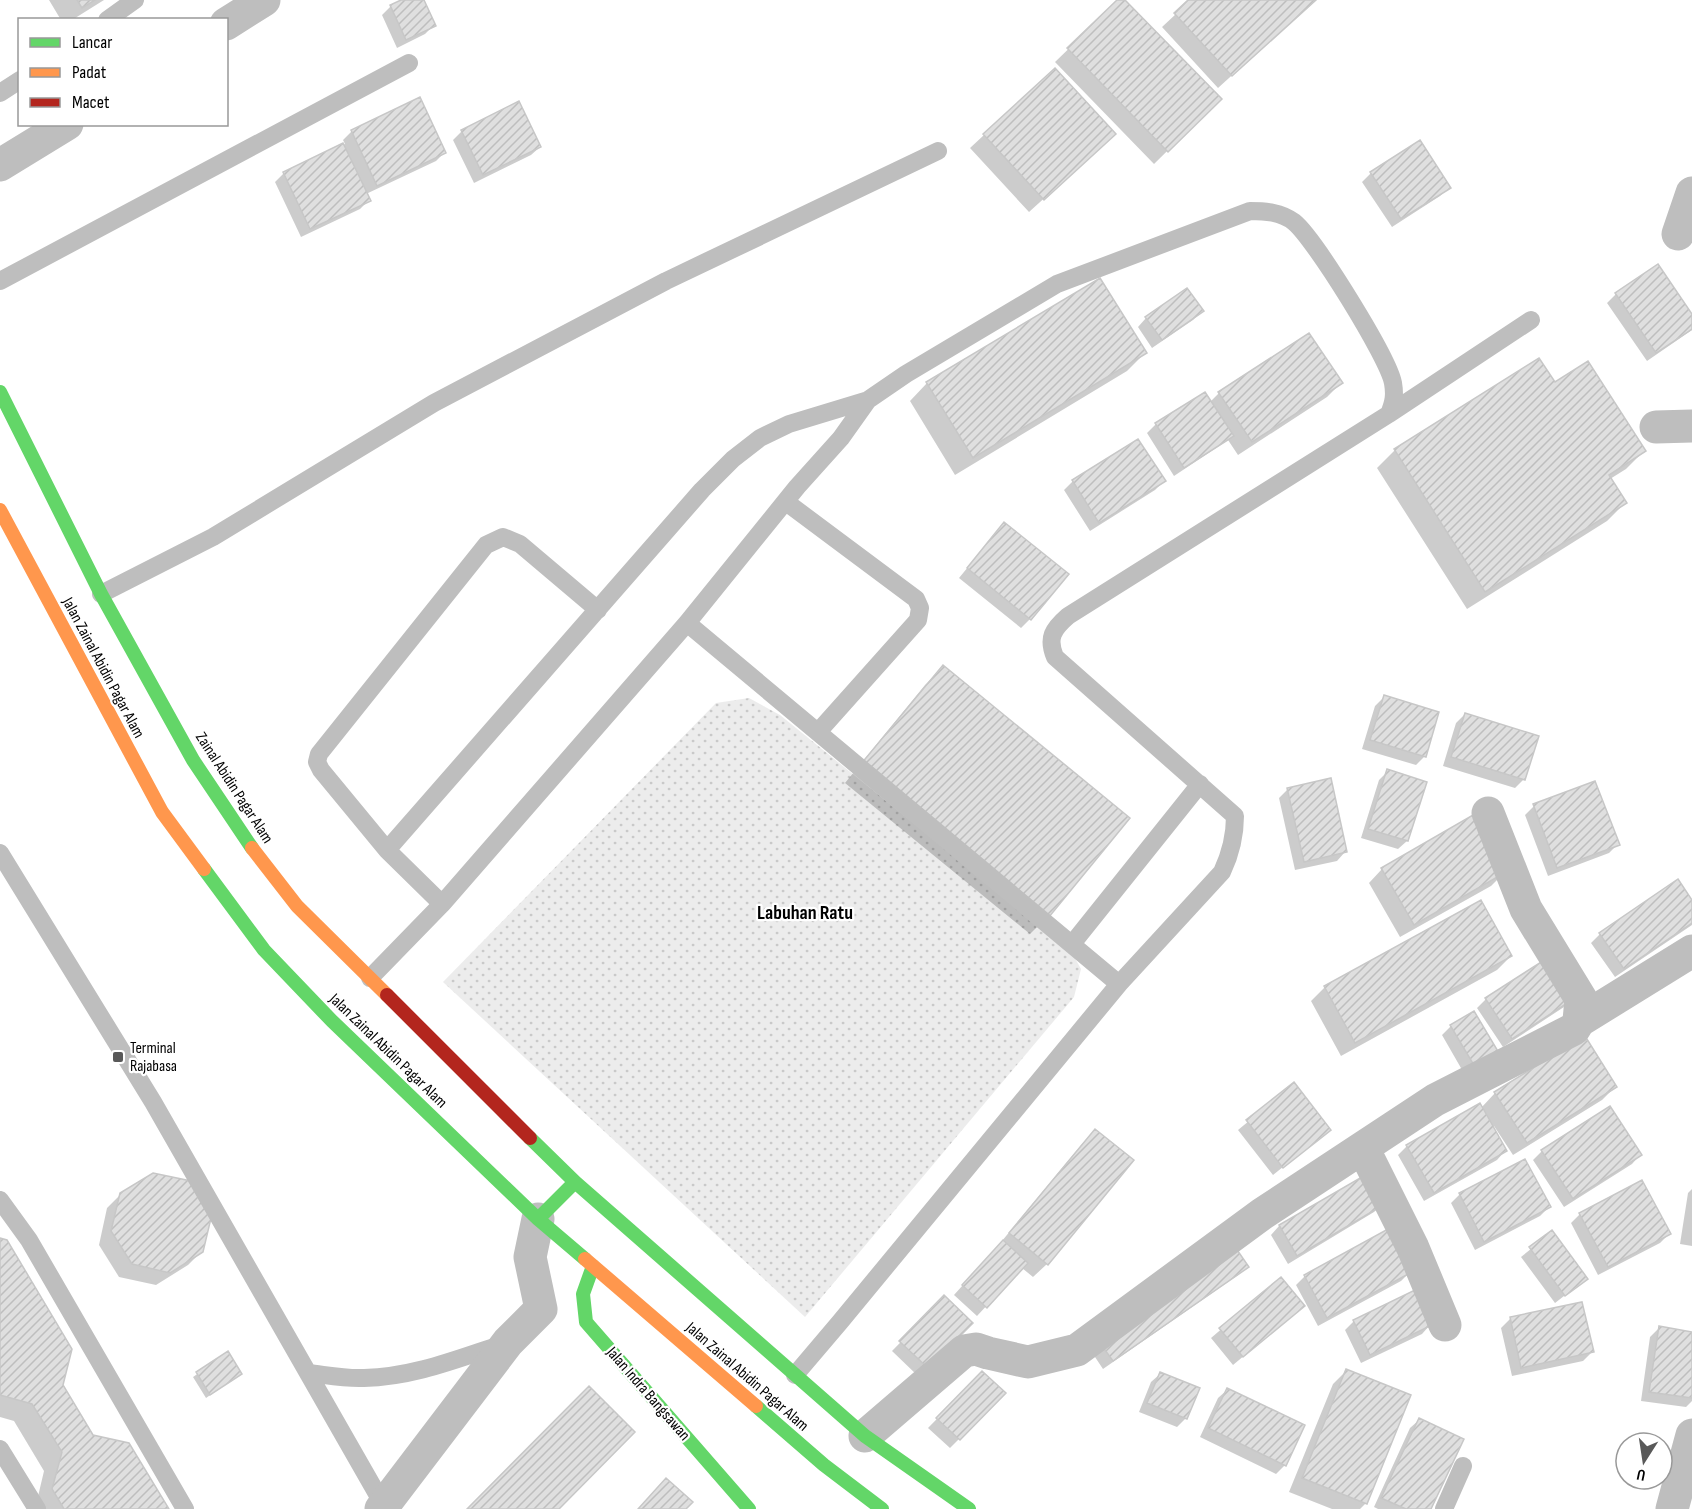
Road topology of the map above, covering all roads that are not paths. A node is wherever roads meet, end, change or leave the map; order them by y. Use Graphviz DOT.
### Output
graph roads {
  1 [pos="135,0"];
  2 [pos="264,0"];
  3 [pos="110,18"];
  4 [pos="228,23"];
  5 [pos="409,63"];
  6 [pos="18,81"];
  7 [pos="0,93"];
  8 [pos="64,126"];
  9 [pos="938,151"];
  10 [pos="0,165"];
  11 [pos="1692,193"];
  12 [pos="1678,234"];
  13 [pos="0,281"];
  14 [pos="1531,320"];
  15 [pos="0,392"];
  16 [pos="868,400"];
  17 [pos="1389,414"];
  18 [pos="1692,426"];
  19 [pos="1656,427"];
  20 [pos="786,502"];
  21 [pos="1,514"];
  22 [pos="101,594"];
  23 [pos="598,610"];
  24 [pos="687,623"];
  25 [pos="818,732"];
  26 [pos="1200,784"];
  27 [pos="1488,813"];
  28 [pos="387,850"];
  29 [pos="0,853"];
  30 [pos="442,904"];
  31 [pos="1072,945"];
  32 [pos="1692,951"];
  33 [pos="370,978"];
  34 [pos="1119,984"];
  35 [pos="1580,1021"];
  36 [pos="1363,1148"];
  37 [pos="575,1182"];
  38 [pos="0,1200"];
  39 [pos="538,1219"];
  40 [pos="593,1266"];
  41 [pos="1445,1325"];
  42 [pos="508,1342"];
  43 [pos="308,1373"];
  44 [pos="795,1375"];
  45 [pos="1692,1435"];
  46 [pos="865,1436"];
  47 [pos="0,1449"];
  48 [pos="1463,1466"];
  49 [pos="382,1507"];
  50 [pos="37,1509"];
  51 [pos="185,1509"];
  52 [pos="749,1509"];
  53 [pos="882,1509"];
  54 [pos="969,1509"];
  55 [pos="1444,1509"];
  56 [pos="1672,1509"];
  1 -- 3 [label="lane"];
  2 -- 4 [label="street"];
  5 -- 13 [label="lane"];
  6 -- 7 [label="lane"];
  8 -- 10 [label="street"];
  9 -- 22 [label="lane"];
  11 -- 12 [label="street"];
  14 -- 17 [label="lane"];
  15 -- 22 [label="main road, Jalan Zainal Abidin Pagar Alam"];
  16 -- 17 [label="lane"];
  16 -- 20 [label="lane"];
  16 -- 23 [label="lane"];
  17 -- 26 [label="lane"];
  18 -- 19 [label="street"];
  20 -- 24 [label="lane"];
  20 -- 25 [label="lane"];
  21 -- 39 [label="main road, Jalan Zainal Abidin Pagar Alam"];
  22 -- 33 [label="main road, Zainal Abidin Pagar Alam"];
  23 -- 28 [label="lane"];
  23 -- 28 [label="lane"];
  24 -- 25 [label="lane"];
  24 -- 30 [label="lane"];
  25 -- 31 [label="lane"];
  26 -- 31 [label="lane"];
  26 -- 34 [label="lane"];
  27 -- 35 [label="street"];
  28 -- 30 [label="lane"];
  29 -- 43 [label="lane"];
  30 -- 33 [label="lane"];
  31 -- 34 [label="lane"];
  32 -- 35 [label="street"];
  33 -- 37 [label="main road, Jalan Zainal Abidin Pagar Alam"];
  34 -- 44 [label="lane"];
  35 -- 36 [label="street"];
  36 -- 41 [label="street"];
  36 -- 46 [label="street"];
  37 -- 39 [label="main road"];
  37 -- 44 [label="main road, Jalan Zainal Abidin Pagar Alam"];
  38 -- 51 [label="lane"];
  39 -- 40 [label="main road, Jalan Zainal Abidin Pagar Alam"];
  39 -- 42 [label="street"];
  40 -- 52 [label="main road, Jalan Indra Bangsawan"];
  40 -- 53 [label="main road, Jalan Zainal Abidin Pagar Alam"];
  42 -- 43 [label="lane"];
  42 -- 49 [label="street"];
  43 -- 49 [label="lane"];
  44 -- 46 [label="main road, Jalan Zainal Abidin Pagar Alam"];
  45 -- 56 [label="street"];
  46 -- 54 [label="main road, Jalan Zainal Abidin Pagar Alam"];
  47 -- 50 [label="lane"];
  48 -- 55 [label="lane"];
}
